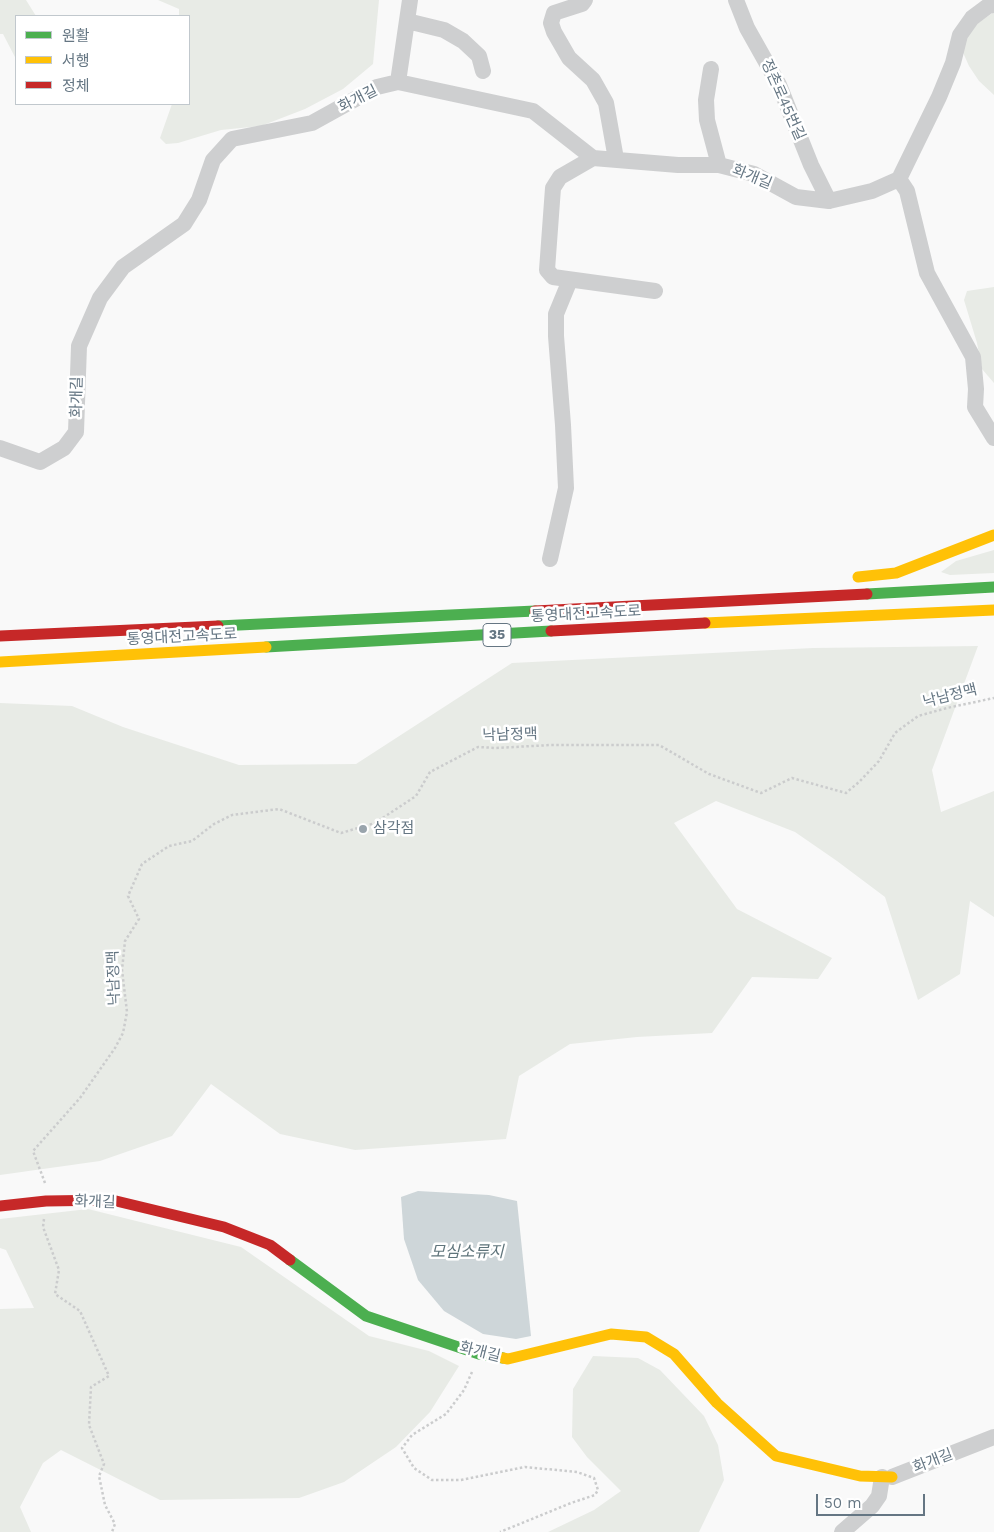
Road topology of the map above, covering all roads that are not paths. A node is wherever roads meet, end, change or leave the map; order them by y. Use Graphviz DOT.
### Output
graph roads {
  1 [pos="410,0"];
  2 [pos="585,0"];
  3 [pos="736,0"];
  4 [pos="994,5"];
  5 [pos="407,21"];
  6 [pos="711,69"];
  7 [pos="483,71"];
  8 [pos="398,82"];
  9 [pos="593,158"];
  10 [pos="616,160"];
  11 [pos="719,165"];
  12 [pos="899,178"];
  13 [pos="829,201"];
  14 [pos="570,280"];
  15 [pos="655,291"];
  16 [pos="994,438"];
  17 [pos="0,448"];
  18 [pos="994,535"];
  19 [pos="550,559"];
  20 [pos="847,578"];
  21 [pos="994,587"];
  22 [pos="750,588"];
  23 [pos="994,610"];
  24 [pos="525,612"];
  25 [pos="908,615"];
  26 [pos="994,619"];
  27 [pos="0,636"];
  28 [pos="0,662"];
  29 [pos="0,1206"];
  30 [pos="994,1437"];
  31 [pos="887,1477"];
  32 [pos="842,1532"];
  1 -- 5 [label="street"];
  2 -- 10 [label="street"];
  3 -- 13 [label="street, 정촌로45번길"];
  4 -- 12 [label="street"];
  5 -- 7 [label="street"];
  5 -- 8 [label="street"];
  6 -- 11 [label="street"];
  8 -- 9 [label="street, 화개길"];
  8 -- 17 [label="street, 화개길"];
  9 -- 10 [label="street, 화개길"];
  9 -- 14 [label="street"];
  10 -- 11 [label="street, 화개길"];
  11 -- 13 [label="street, 화개길"];
  12 -- 13 [label="street, 화개길"];
  12 -- 16 [label="street"];
  14 -- 15 [label="street"];
  14 -- 19 [label="street"];
  18 -- 20 [label="main road"];
  21 -- 24 [label="main road, 통영대전고속도로 / 35"];
  22 -- 24 [label="main road"];
  23 -- 25 [label="main road, 통영대전고속도로 / 35"];
  24 -- 27 [label="main road, 통영대전고속도로 / 35"];
  25 -- 26 [label="main road"];
  25 -- 28 [label="main road, 통영대전고속도로 / 35"];
  29 -- 31 [label="main road, 화개길"];
  30 -- 31 [label="street, 화개길"];
  31 -- 32 [label="street"];
}
